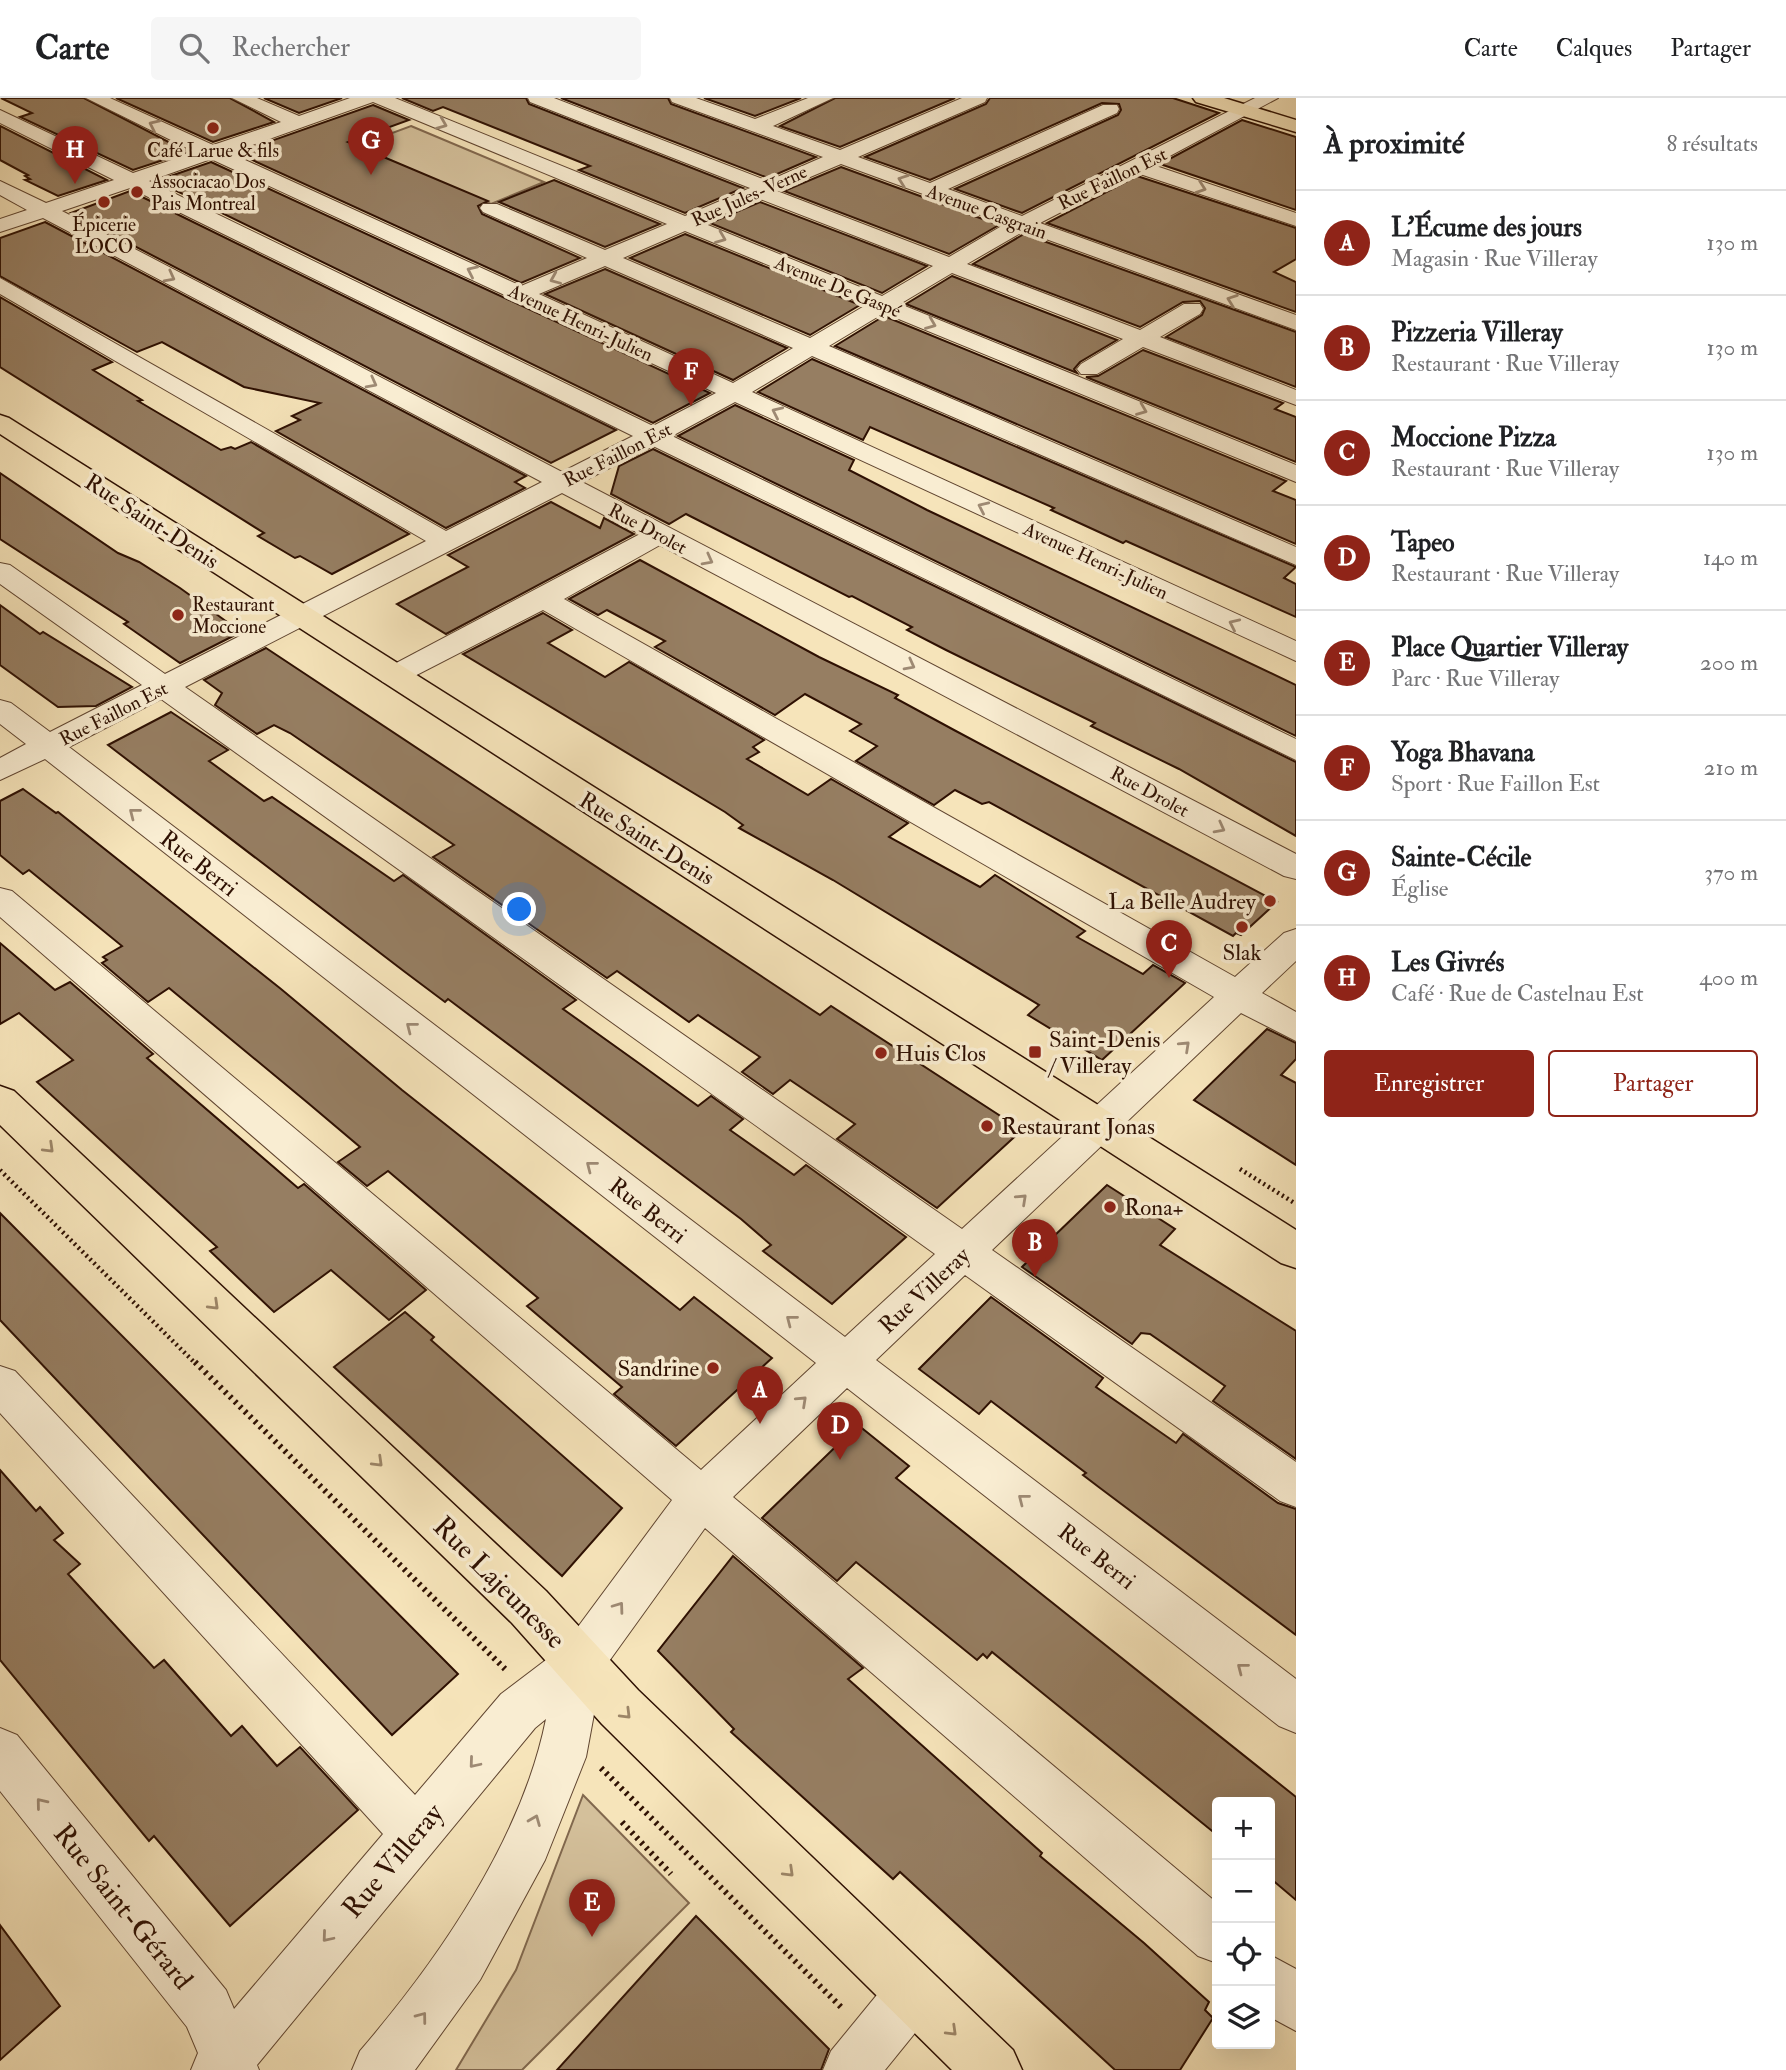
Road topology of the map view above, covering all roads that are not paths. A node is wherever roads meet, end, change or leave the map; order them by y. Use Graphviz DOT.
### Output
graph roads {
  1 [pos="95,98"];
  2 [pos="241,98"];
  3 [pos="368,98"];
  4 [pos="379,98"];
  5 [pos="537,98"];
  6 [pos="679,98"];
  7 [pos="824,98"];
  8 [pos="978,98"];
  9 [pos="1203,98"];
  10 [pos="1257,102"];
  11 [pos="1110,109"];
  12 [pos="1296,112"];
  13 [pos="0,116"];
  14 [pos="298,122"];
  15 [pos="756,126"];
  16 [pos="1296,126"];
  17 [pos="212,152"];
  18 [pos="841,157"];
  19 [pos="1136,166"];
  20 [pos="133,180"];
  21 [pos="0,187"];
  22 [pos="763,189"];
  23 [pos="930,190"];
  24 [pos="490,208"];
  25 [pos="45,211"];
  26 [pos="1296,220"];
  27 [pos="685,223"];
  28 [pos="1021,223"];
  29 [pos="0,226"];
  30 [pos="605,258"];
  31 [pos="950,265"];
  32 [pos="0,285"];
  33 [pos="520,294"];
  34 [pos="883,305"];
  35 [pos="1192,309"];
  36 [pos="1296,323"];
  37 [pos="1142,338"];
  38 [pos="813,347"];
  39 [pos="1089,369"];
  40 [pos="734,393"];
  41 [pos="1296,398"];
  42 [pos="0,423"];
  43 [pos="653,436"];
  44 [pos="1296,474"];
  45 [pos="561,483"];
  46 [pos="660,534"];
  47 [pos="446,541"];
  48 [pos="1296,557"];
  49 [pos="0,570"];
  50 [pos="545,599"];
  51 [pos="300,616"];
  52 [pos="1296,652"];
  53 [pos="393,676"];
  54 [pos="163,687"];
  55 [pos="0,709"];
  56 [pos="47,746"];
  57 [pos="1296,751"];
  58 [pos="0,770"];
  59 [pos="1296,868"];
  60 [pos="0,899"];
  61 [pos="1296,941"];
  62 [pos="1238,995"];
  63 [pos="1296,1028"];
  64 [pos="0,1101"];
  65 [pos="1100,1126"];
  66 [pos="1296,1251"];
  67 [pos="964,1253"];
  68 [pos="845,1362"];
  69 [pos="0,1384"];
  70 [pos="1296,1487"];
  71 [pos="701,1498"];
  72 [pos="580,1663"];
  73 [pos="1296,1709"];
  74 [pos="0,1752"];
  75 [pos="415,1832"];
  76 [pos="1212,1933"];
  77 [pos="1275,1986"];
  78 [pos="912,1993"];
  79 [pos="1296,2004"];
  80 [pos="226,2066"];
  81 [pos="379,2070"];
  82 [pos="850,2070"];
  83 [pos="993,2070"];
  17 -- 1 [label="street, Avenue Henri-Julien, one-way"];
  2 -- 14 [label="street"];
  3 -- 14 [label="street"];
  4 -- 27 [label="street, Avenue De Gaspé, one-way"];
  5 -- 22 [label="street"];
  6 -- 15 [label="street, Avenue Casgrain"];
  7 -- 15 [label="street"];
  8 -- 18 [label="street, Rue Jules-Verne"];
  9 -- 10 [label="main road"];
  10 -- 12 [label="main road"];
  10 -- 16 [label="main road"];
  10 -- 19 [label="street, Rue Faillon Est"];
  11 -- 23 [label="street"];
  13 -- 20 [label="street"];
  14 -- 17 [label="street"];
  15 -- 18 [label="street, Avenue Casgrain"];
  17 -- 20 [label="street"];
  33 -- 17 [label="street, Avenue Henri-Julien, one-way"];
  18 -- 22 [label="street, Rue Jules-Verne"];
  23 -- 18 [label="street, Avenue Casgrain, one-way"];
  19 -- 26 [label="street, one-way"];
  19 -- 28 [label="street, Rue Faillon Est"];
  20 -- 25 [label="street"];
  20 -- 43 [label="street"];
  21 -- 25 [label="street, Rue Drolet"];
  22 -- 27 [label="street, Rue Jules-Verne"];
  22 -- 31 [label="street"];
  23 -- 28 [label="street, Avenue Casgrain"];
  24 -- 30 [label="street"];
  25 -- 29 [label="street"];
  25 -- 45 [label="street, Rue Drolet, one-way"];
  27 -- 30 [label="street, Rue Jules-Verne"];
  27 -- 34 [label="street, Avenue De Gaspé, one-way"];
  28 -- 31 [label="street, Rue Faillon Est"];
  36 -- 28 [label="street, Avenue Casgrain, one-way"];
  30 -- 33 [label="street, Rue Jules-Verne, one-way"];
  30 -- 38 [label="street"];
  31 -- 34 [label="street, Rue Faillon Est"];
  31 -- 37 [label="street"];
  32 -- 47 [label="street"];
  33 -- 40 [label="street, Avenue Henri-Julien"];
  34 -- 38 [label="street, Rue Faillon Est"];
  34 -- 44 [label="street, Avenue De Gaspé, one-way"];
  35 -- 37 [label="street"];
  37 -- 39 [label="street"];
  37 -- 41 [label="street"];
  38 -- 40 [label="street, Rue Faillon Est"];
  38 -- 48 [label="street"];
  40 -- 43 [label="street, Rue Faillon Est"];
  52 -- 40 [label="street, Avenue Henri-Julien, one-way"];
  42 -- 51 [label="main road, Rue Saint-Denis"];
  43 -- 45 [label="street, Rue Faillon Est"];
  43 -- 57 [label="street"];
  45 -- 46 [label="street, Rue Drolet"];
  45 -- 47 [label="street, Rue Faillon Est"];
  46 -- 50 [label="street"];
  46 -- 59 [label="street, Rue Drolet, one-way"];
  47 -- 51 [label="street, Rue Faillon Est"];
  49 -- 54 [label="street"];
  50 -- 53 [label="street"];
  50 -- 62 [label="street"];
  51 -- 53 [label="main road, Rue Saint-Denis"];
  51 -- 54 [label="street, Rue Faillon Est"];
  53 -- 65 [label="main road, Rue Saint-Denis"];
  54 -- 56 [label="street, Rue Faillon Est"];
  54 -- 67 [label="street"];
  55 -- 56 [label="street, Rue Berri"];
  56 -- 58 [label="street, Rue Faillon Est"];
  68 -- 56 [label="street, Rue Berri, one-way"];
  60 -- 71 [label="street"];
  61 -- 62 [label="street, Rue Villeray"];
  62 -- 63 [label="street"];
  65 -- 62 [label="street, Rue Villeray, one-way"];
  64 -- 72 [label="main road, Rue Lajeunesse, one-way"];
  65 -- 66 [label="main road, Rue Saint-Denis"];
  67 -- 65 [label="street, Rue Villeray, one-way"];
  67 -- 68 [label="street, Rue Villeray"];
  67 -- 70 [label="street"];
  71 -- 68 [label="street, Rue Villeray, one-way"];
  73 -- 68 [label="street, Rue Berri, one-way"];
  69 -- 75 [label="street"];
  72 -- 71 [label="street, Rue Villeray, one-way"];
  71 -- 76 [label="street"];
  72 -- 75 [label="street, Rue Villeray, one-way"];
  72 -- 78 [label="main road, Rue Lajeunesse, one-way"];
  81 -- 72 [label="street, Rue Villeray, one-way"];
  80 -- 74 [label="street, Rue Saint-Gérard, one-way"];
  75 -- 80 [label="street, Rue Villeray, one-way"];
  77 -- 79 [label="street"];
  78 -- 82 [label="street"];
  78 -- 83 [label="main road, Rue Lajeunesse, one-way"];
}
